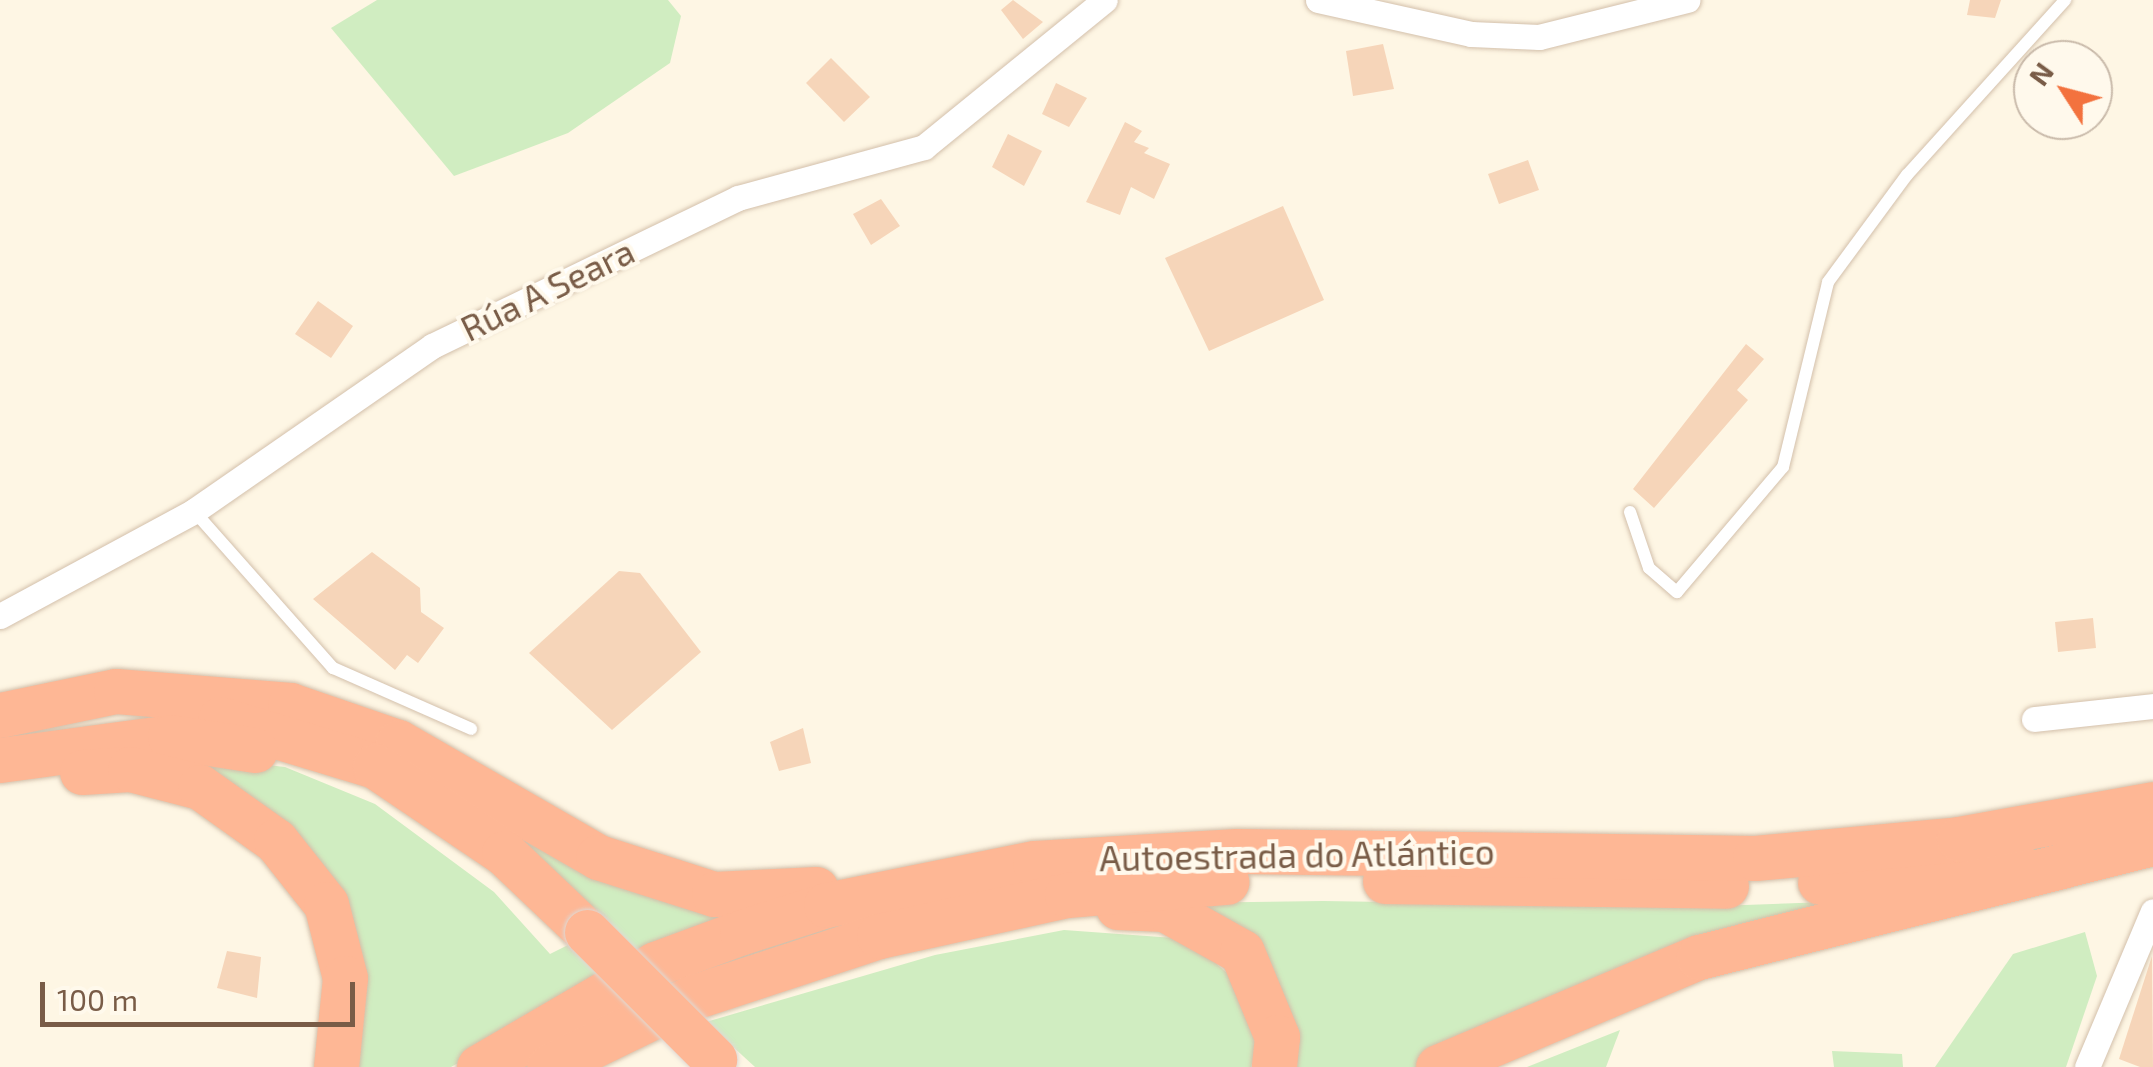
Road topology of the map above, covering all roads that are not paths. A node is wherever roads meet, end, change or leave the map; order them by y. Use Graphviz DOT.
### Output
graph roads {
  1 [pos="1106,0"];
  2 [pos="1318,0"];
  3 [pos="1687,0"];
  4 [pos="2065,0"];
  5 [pos="194,511"];
  6 [pos="1630,512"];
  7 [pos="0,616"];
  8 [pos="2153,706"];
  9 [pos="0,715"];
  10 [pos="2034,719"];
  11 [pos="472,729"];
  12 [pos="0,734"];
  13 [pos="0,760"];
  14 [pos="0,780"];
  15 [pos="2153,804"];
  16 [pos="2153,830"];
  17 [pos="2153,844"];
  18 [pos="943,879"];
  19 [pos="1067,895"];
  20 [pos="2153,911"];
  21 [pos="576,938"];
  22 [pos="707,1064"];
  23 [pos="336,1067"];
  24 [pos="479,1067"];
  25 [pos="550,1067"];
  26 [pos="1274,1067"];
  27 [pos="1438,1067"];
  28 [pos="2087,1067"];
  1 -- 5 [label="street, Rúa A Seara"];
  2 -- 3 [label="street"];
  4 -- 6 [label="lane"];
  5 -- 7 [label="street, Rúa A Seara"];
  5 -- 11 [label="lane"];
  8 -- 10 [label="street"];
  9 -- 18 [label="highway"];
  12 -- 21 [label="highway"];
  13 -- 21 [label="highway"];
  14 -- 23 [label="highway"];
  15 -- 18 [label="highway, Autoestrada do Atlántico"];
  16 -- 19 [label="highway, Autoestrada do Atlántico"];
  17 -- 27 [label="highway"];
  18 -- 24 [label="highway, Autoestrada do Atlántico"];
  19 -- 25 [label="highway, Autoestrada do Atlántico"];
  19 -- 26 [label="highway"];
  20 -- 28 [label="street"];
  21 -- 22 [label="highway, bridge"];
}
